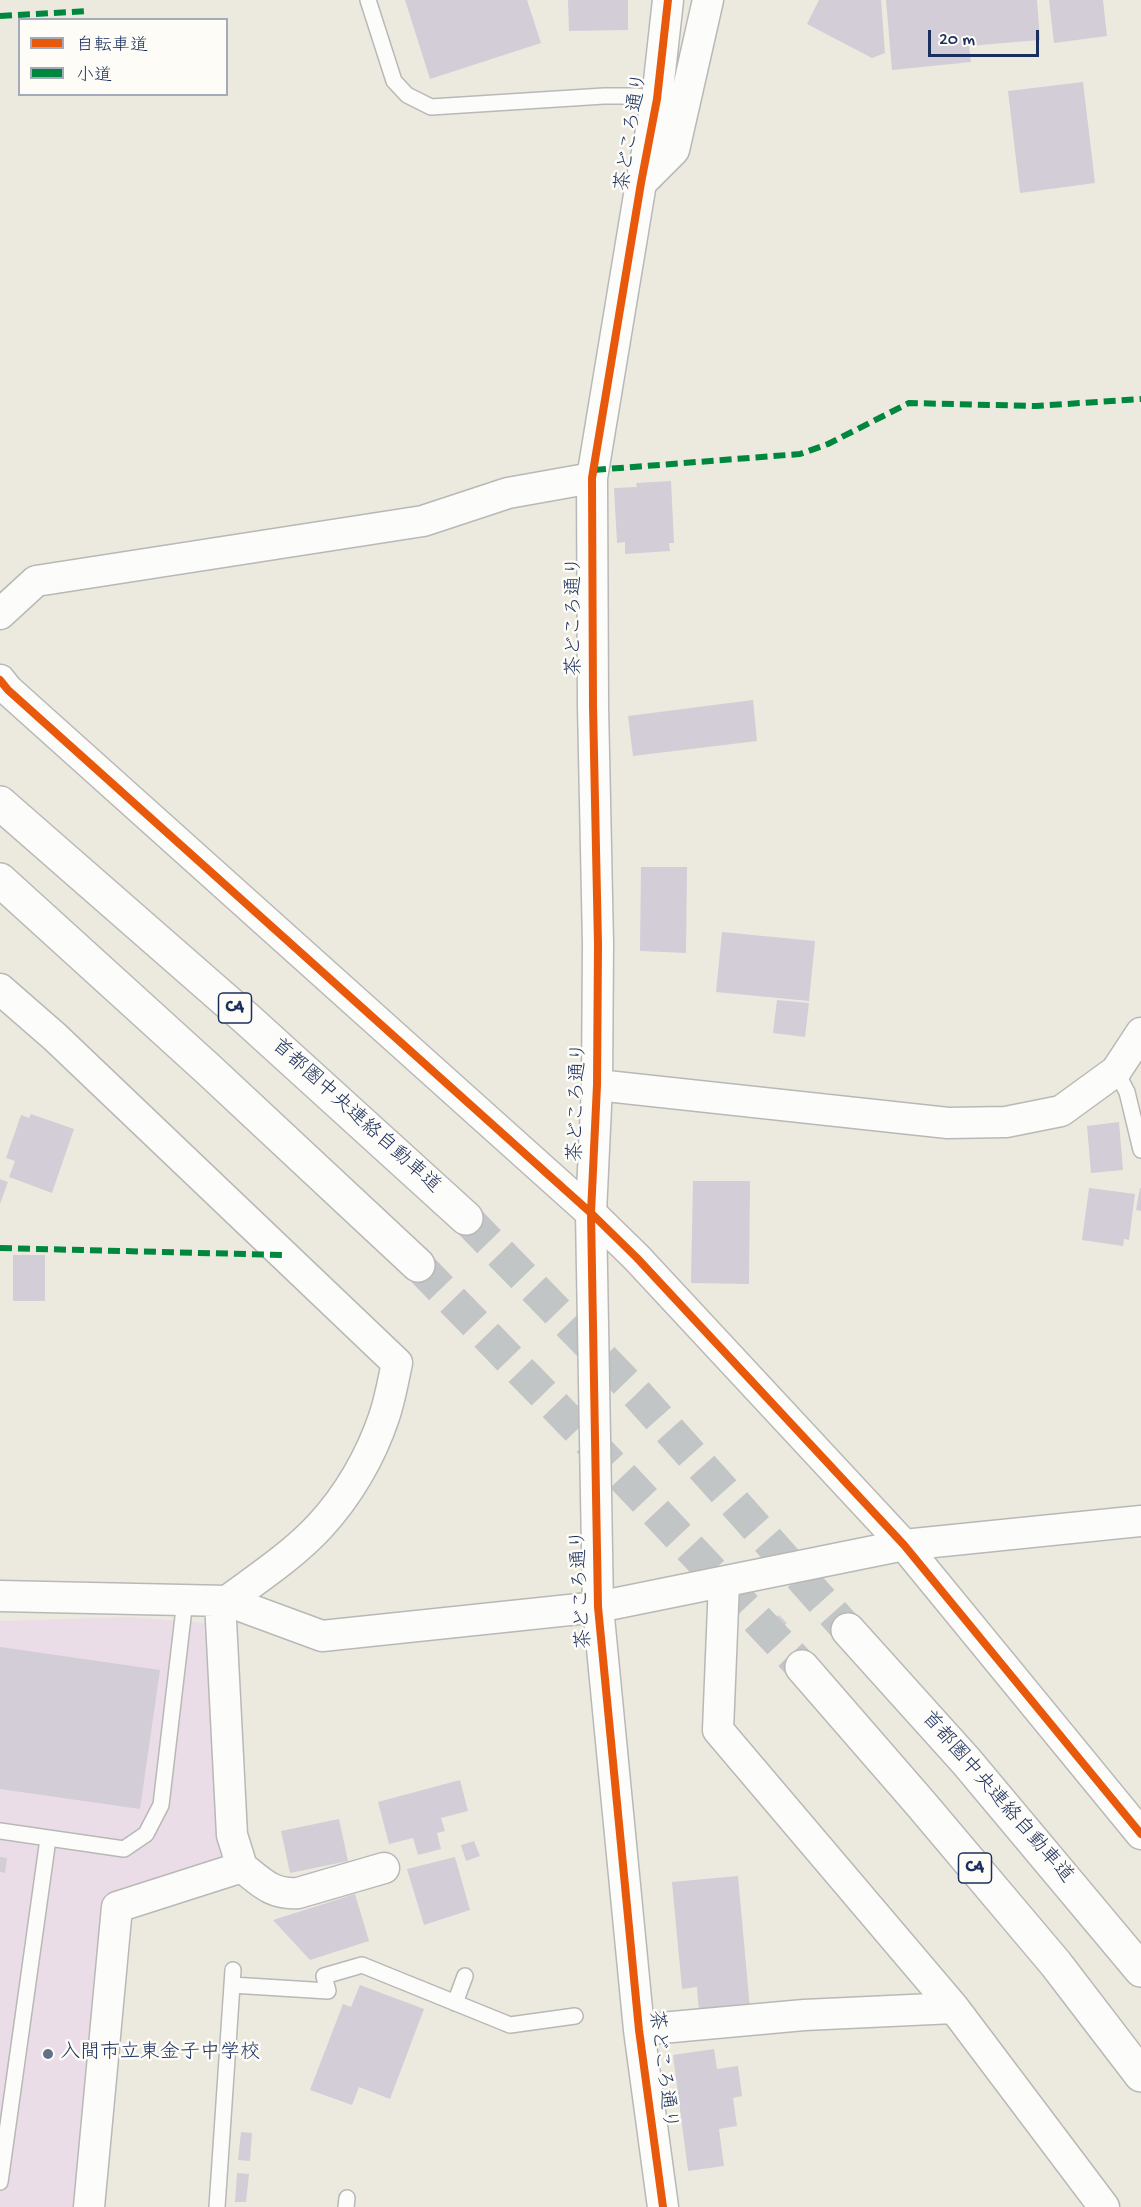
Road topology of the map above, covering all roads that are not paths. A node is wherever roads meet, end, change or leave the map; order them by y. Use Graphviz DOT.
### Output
graph roads {
  1 [pos="368,0"];
  2 [pos="668,0"];
  3 [pos="708,0"];
  4 [pos="657,99"];
  5 [pos="641,183"];
  6 [pos="592,478"];
  7 [pos="1,612"];
  8 [pos="0,680"];
  9 [pos="0,802"];
  10 [pos="0,880"];
  11 [pos="0,989"];
  12 [pos="1141,1033"];
  13 [pos="1116,1071"];
  14 [pos="597,1085"];
  15 [pos="1141,1150"];
  16 [pos="591,1213"];
  17 [pos="466,1218"];
  18 [pos="418,1265"];
  19 [pos="1141,1521"];
  20 [pos="904,1545"];
  21 [pos="724,1582"];
  22 [pos="0,1596"];
  23 [pos="185,1600"];
  24 [pos="224,1601"];
  25 [pos="598,1607"];
  26 [pos="848,1630"];
  27 [pos="802,1667"];
  28 [pos="0,1831"];
  29 [pos="1141,1834"];
  30 [pos="48,1839"];
  31 [pos="242,1867"];
  32 [pos="384,1868"];
  33 [pos="233,1970"];
  34 [pos="1141,1970"];
  35 [pos="465,1976"];
  36 [pos="232,1986"];
  37 [pos="455,2003"];
  38 [pos="954,2008"];
  39 [pos="575,2016"];
  40 [pos="639,2030"];
  41 [pos="1141,2075"];
  42 [pos="0,2182"];
  43 [pos="89,2207"];
  44 [pos="217,2207"];
  45 [pos="663,2207"];
  46 [pos="1104,2207"];
  1 -- 4 [label="lane"];
  2 -- 4 [label="street, 茶どころ通り"];
  3 -- 5 [label="street"];
  4 -- 5 [label="street, 茶どころ通り"];
  5 -- 6 [label="street, 茶どころ通り"];
  6 -- 7 [label="street"];
  6 -- 14 [label="street, 茶どころ通り"];
  8 -- 16 [label="street"];
  9 -- 17 [label="highway, 首都圏中央連絡自動車道 / C4"];
  10 -- 18 [label="highway"];
  11 -- 24 [label="street"];
  12 -- 13 [label="street"];
  13 -- 14 [label="street"];
  13 -- 15 [label="lane"];
  14 -- 16 [label="street, 茶どころ通り"];
  16 -- 20 [label="street"];
  16 -- 25 [label="street, 茶どころ通り"];
  19 -- 20 [label="street"];
  20 -- 21 [label="street"];
  20 -- 29 [label="street"];
  21 -- 25 [label="street"];
  21 -- 38 [label="street"];
  22 -- 23 [label="street"];
  23 -- 24 [label="street"];
  23 -- 30 [label="lane"];
  24 -- 25 [label="street"];
  24 -- 31 [label="street"];
  25 -- 40 [label="street, 茶どころ通り"];
  26 -- 34 [label="highway, 首都圏中央連絡自動車道"];
  27 -- 41 [label="highway, C4"];
  28 -- 30 [label="lane"];
  30 -- 42 [label="lane"];
  31 -- 32 [label="street"];
  31 -- 43 [label="street"];
  33 -- 36 [label="lane"];
  35 -- 37 [label="lane"];
  36 -- 37 [label="lane"];
  36 -- 44 [label="lane"];
  37 -- 39 [label="lane"];
  38 -- 40 [label="street"];
  38 -- 46 [label="street"];
  40 -- 45 [label="street, 茶どころ通り"];
}
